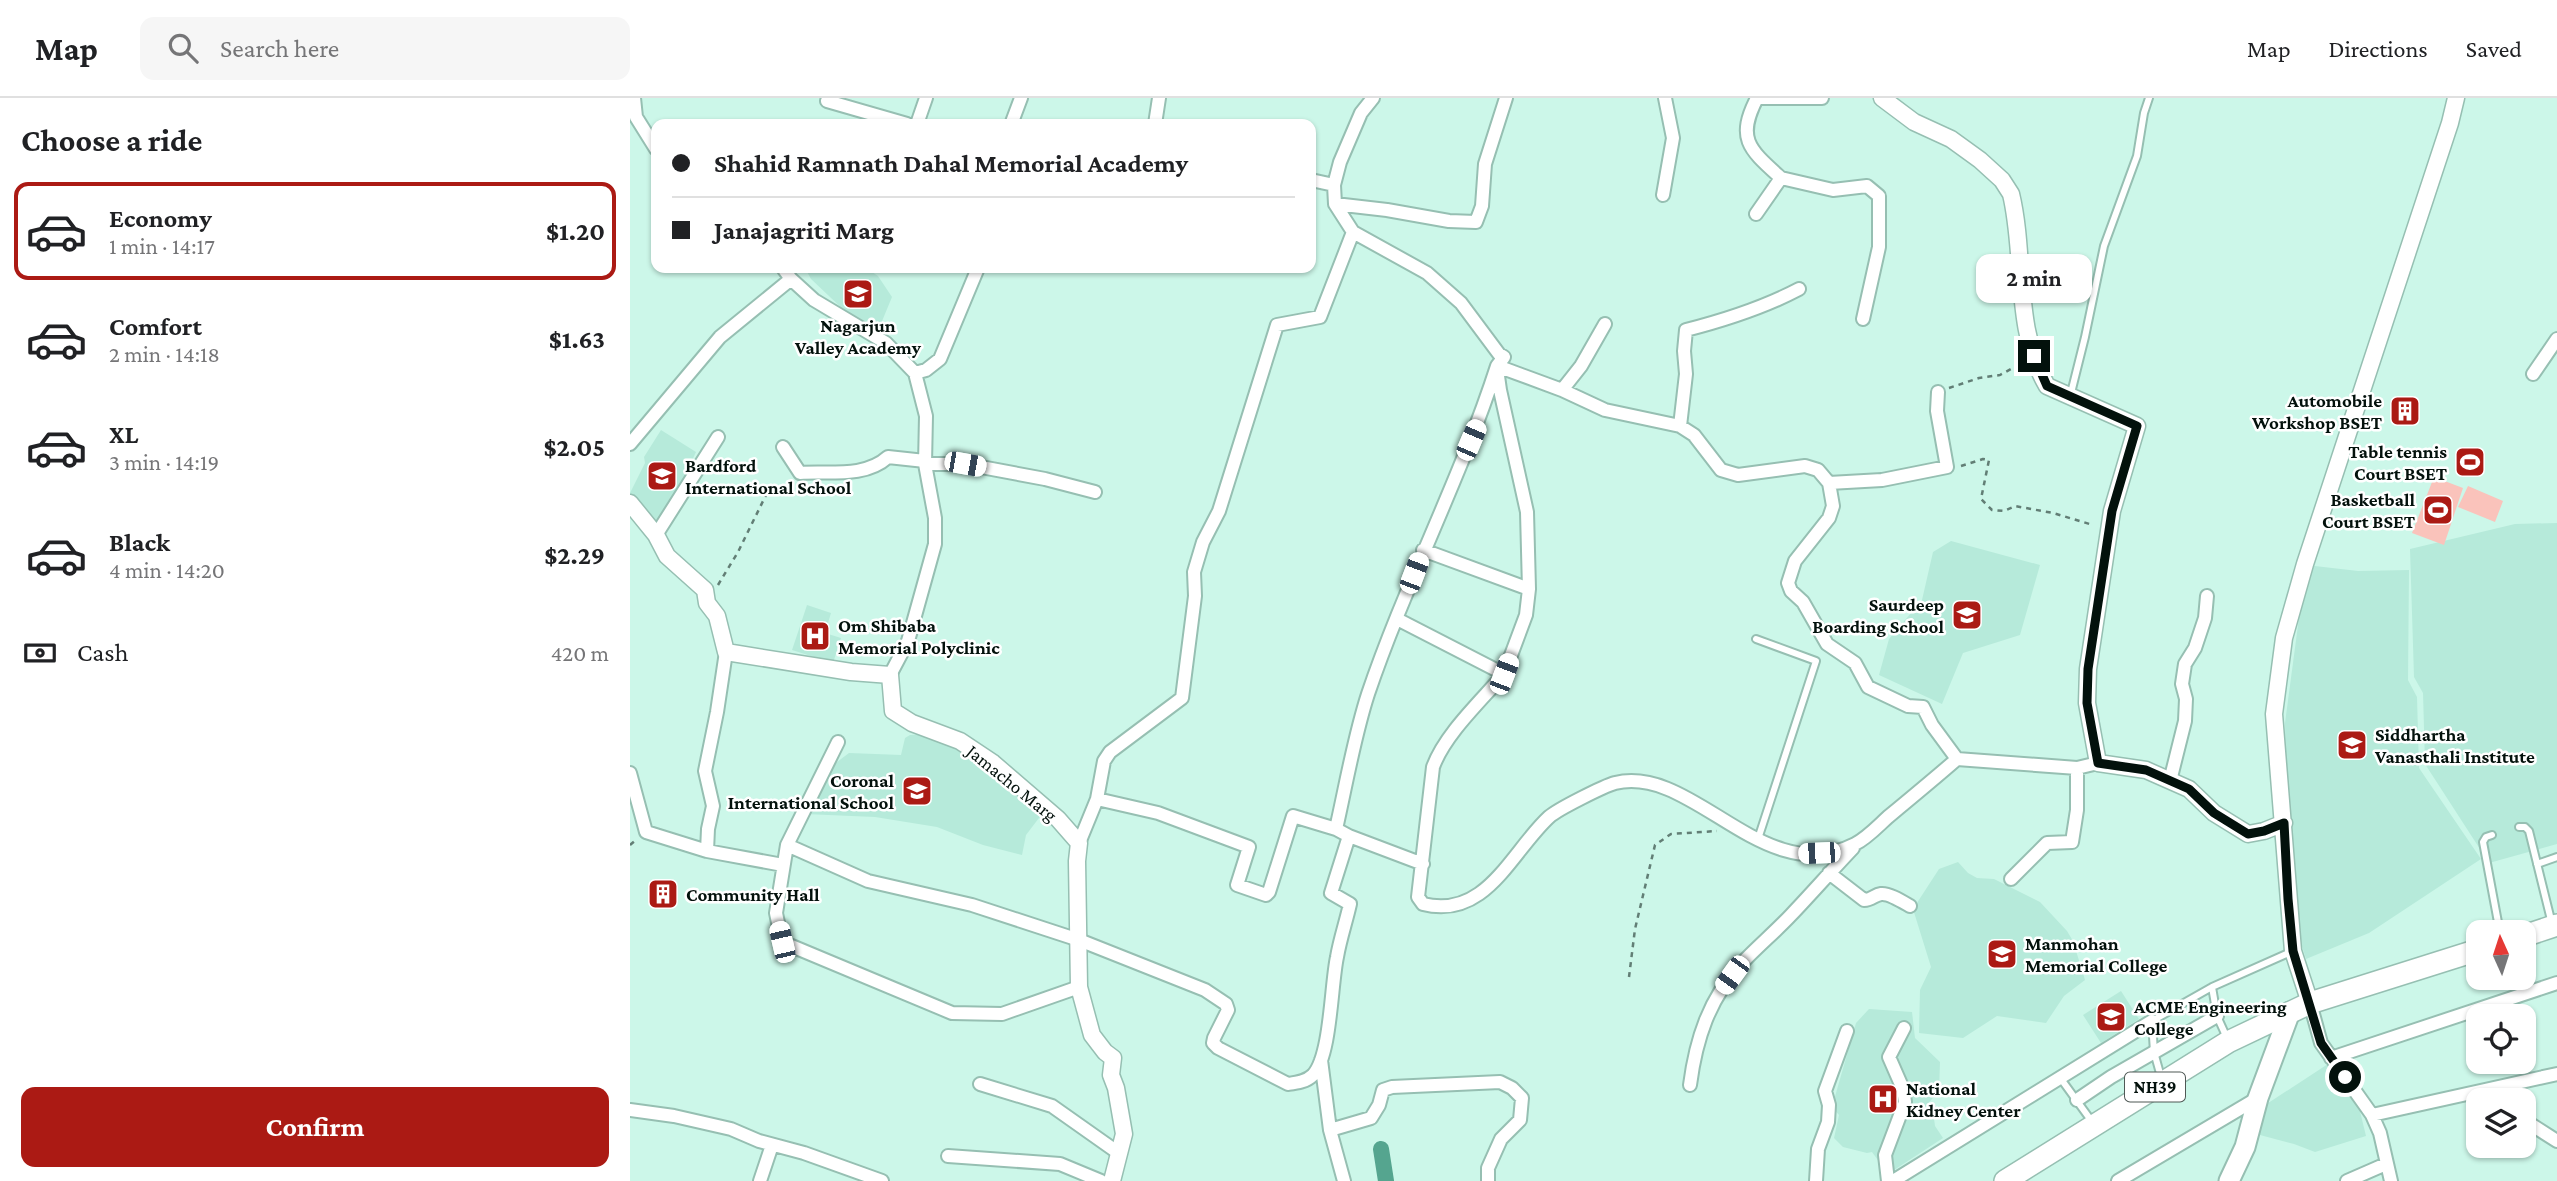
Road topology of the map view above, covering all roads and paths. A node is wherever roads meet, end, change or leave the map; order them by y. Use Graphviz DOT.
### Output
graph roads {
  1 [pos="634,98"];
  2 [pos="926,98"];
  3 [pos="1021,98"];
  4 [pos="1159,98"];
  5 [pos="1373,98"];
  6 [pos="1506,98"];
  7 [pos="1665,98"];
  8 [pos="1758,98"];
  9 [pos="1822,98"];
  10 [pos="1882,98"];
  11 [pos="2149,98"];
  12 [pos="2456,98"];
  13 [pos="827,101"];
  14 [pos="889,119"];
  15 [pos="919,119"];
  16 [pos="1013,119"];
  17 [pos="1156,119"];
  18 [pos="651,141"];
  19 [pos="1780,178"];
  20 [pos="1316,181"];
  21 [pos="1334,185"];
  22 [pos="1663,195"];
  23 [pos="1335,204"];
  24 [pos="1756,214"];
  25 [pos="1353,232"];
  26 [pos="787,273"];
  27 [pos="976,273"];
  28 [pos="1799,289"];
  29 [pos="1863,319"];
  30 [pos="1605,324"];
  31 [pos="2557,339"];
  32 [pos="2034,356"];
  33 [pos="1497,366"];
  34 [pos="915,373"];
  35 [pos="2533,374"];
  36 [pos="1562,390"];
  37 [pos="1937,392"];
  38 [pos="2070,397"];
  39 [pos="1680,426"];
  40 [pos="718,437"];
  41 [pos="630,444"];
  42 [pos="782,447"];
  43 [pos="925,463"];
  44 [pos="1947,467"];
  45 [pos="1829,483"];
  46 [pos="1095,492"];
  47 [pos="766,495"];
  48 [pos="630,503"];
  49 [pos="2110,528"];
  50 [pos="656,535"];
  51 [pos="1423,550"];
  52 [pos="1530,589"];
  53 [pos="2207,596"];
  54 [pos="707,603"];
  55 [pos="1396,619"];
  56 [pos="1756,639"];
  57 [pos="726,652"];
  58 [pos="1504,674"];
  59 [pos="890,676"];
  60 [pos="838,742"];
  61 [pos="1957,759"];
  62 [pos="2098,763"];
  63 [pos="2077,768"];
  64 [pos="630,772"];
  65 [pos="2171,782"];
  66 [pos="1097,799"];
  67 [pos="2284,823"];
  68 [pos="1727,824"];
  69 [pos="2519,827"];
  70 [pos="1336,829"];
  71 [pos="2491,835"];
  72 [pos="1349,836"];
  73 [pos="1758,839"];
  74 [pos="1079,843"];
  75 [pos="1858,843"];
  76 [pos="787,845"];
  77 [pos="707,851"];
  78 [pos="2557,857"];
  79 [pos="1423,864"];
  80 [pos="2537,864"];
  81 [pos="783,865"];
  82 [pos="1829,873"];
  83 [pos="2011,879"];
  84 [pos="1910,906"];
  85 [pos="2498,920"];
  86 [pos="2555,926"];
  87 [pos="2536,932"];
  88 [pos="1079,940"];
  89 [pos="2293,951"];
  90 [pos="2466,954"];
  91 [pos="1629,977"];
  92 [pos="2557,983"];
  93 [pos="2212,986"];
  94 [pos="1079,987"];
  95 [pos="2310,1003"];
  96 [pos="2290,1012"];
  97 [pos="2217,1016"];
  98 [pos="2152,1021"];
  99 [pos="1904,1028"];
  100 [pos="1847,1031"];
  101 [pos="2228,1042"];
  102 [pos="2154,1052"];
  103 [pos="2331,1058"];
  104 [pos="1320,1059"];
  105 [pos="2557,1074"];
  106 [pos="2061,1079"];
  107 [pos="2162,1082"];
  108 [pos="980,1084"];
  109 [pos="1690,1085"];
  110 [pos="2498,1088"];
  111 [pos="2466,1095"];
  112 [pos="2258,1098"];
  113 [pos="2077,1100"];
  114 [pos="630,1110"];
  115 [pos="2372,1115"];
  116 [pos="2094,1125"];
  117 [pos="2536,1128"];
  118 [pos="1330,1130"];
  119 [pos="2557,1141"];
  120 [pos="772,1145"];
  121 [pos="1120,1154"];
  122 [pos="948,1156"];
  123 [pos="2386,1164"];
  124 [pos="760,1181"];
  125 [pos="882,1181"];
  126 [pos="1101,1181"];
  127 [pos="1112,1181"];
  128 [pos="1344,1181"];
  129 [pos="1488,1181"];
  130 [pos="1816,1181"];
  131 [pos="1888,1181"];
  132 [pos="1893,1181"];
  133 [pos="2005,1181"];
  134 [pos="2118,1181"];
  135 [pos="2230,1181"];
  136 [pos="2346,1181"];
  137 [pos="2391,1181"];
  1 -- 18 [label="street"];
  2 -- 15 [label="street"];
  3 -- 16 [label="street"];
  4 -- 17 [label="street"];
  5 -- 21 [label="street"];
  6 -- 23 [label="street"];
  7 -- 22 [label="street"];
  8 -- 9 [label="street"];
  8 -- 19 [label="street"];
  10 -- 32 [label="street"];
  11 -- 38 [label="lane"];
  12 -- 67 [label="street"];
  13 -- 14 [label="street"];
  19 -- 24 [label="street"];
  19 -- 29 [label="street"];
  20 -- 21 [label="street"];
  21 -- 23 [label="street"];
  23 -- 25 [label="street"];
  25 -- 33 [label="street"];
  25 -- 66 [label="street"];
  26 -- 34 [label="street"];
  26 -- 41 [label="street"];
  27 -- 34 [label="street"];
  28 -- 39 [label="street"];
  30 -- 36 [label="street"];
  31 -- 35 [label="street"];
  32 -- 37 [label="path"];
  32 -- 38 [label="street"];
  33 -- 36 [label="street"];
  33 -- 51 [label="street"];
  33 -- 52 [label="street"];
  34 -- 43 [label="street"];
  36 -- 39 [label="street"];
  37 -- 44 [label="street"];
  38 -- 49 [label="street"];
  39 -- 45 [label="street"];
  40 -- 50 [label="street"];
  42 -- 43 [label="street"];
  43 -- 46 [label="street"];
  43 -- 59 [label="street"];
  44 -- 45 [label="street"];
  44 -- 49 [label="path"];
  45 -- 61 [label="street"];
  47 -- 54 [label="path"];
  48 -- 50 [label="street"];
  49 -- 62 [label="street"];
  50 -- 54 [label="street"];
  51 -- 52 [label="street"];
  51 -- 55 [label="street"];
  52 -- 58 [label="street"];
  53 -- 65 [label="street"];
  54 -- 57 [label="street"];
  55 -- 58 [label="street"];
  55 -- 70 [label="street"];
  56 -- 73 [label="lane"];
  57 -- 59 [label="street"];
  57 -- 77 [label="street"];
  58 -- 79 [label="street"];
  59 -- 74 [label="street, Jamacho Marg"];
  60 -- 76 [label="street"];
  61 -- 63 [label="street"];
  61 -- 75 [label="street"];
  62 -- 63 [label="street"];
  62 -- 65 [label="street"];
  63 -- 83 [label="street"];
  64 -- 77 [label="street"];
  65 -- 67 [label="street"];
  66 -- 70 [label="street"];
  66 -- 74 [label="street"];
  67 -- 89 [label="street"];
  68 -- 73 [label="street"];
  68 -- 79 [label="street"];
  68 -- 91 [label="path"];
  69 -- 80 [label="lane"];
  70 -- 72 [label="street"];
  71 -- 85 [label="lane"];
  72 -- 79 [label="street"];
  72 -- 104 [label="street"];
  73 -- 75 [label="street"];
  74 -- 88 [label="street"];
  75 -- 82 [label="street"];
  76 -- 81 [label="street"];
  76 -- 88 [label="street"];
  77 -- 81 [label="street"];
  78 -- 80 [label="lane"];
  80 -- 86 [label="lane"];
  81 -- 94 [label="street"];
  82 -- 84 [label="street"];
  82 -- 109 [label="street"];
  86 -- 87 [label="highway"];
  88 -- 94 [label="street"];
  88 -- 104 [label="street"];
  89 -- 93 [label="lane"];
  89 -- 95 [label="street"];
  90 -- 95 [label="highway, NH39"];
  92 -- 103 [label="street"];
  93 -- 97 [label="lane"];
  93 -- 98 [label="lane"];
  94 -- 121 [label="street"];
  95 -- 96 [label="highway, NH39"];
  95 -- 103 [label="street"];
  96 -- 101 [label="highway, NH39"];
  96 -- 112 [label="main road"];
  97 -- 101 [label="lane"];
  97 -- 102 [label="street"];
  98 -- 102 [label="lane"];
  98 -- 106 [label="street"];
  99 -- 131 [label="street"];
  100 -- 130 [label="street"];
  101 -- 107 [label="highway, NH39"];
  102 -- 107 [label="lane"];
  102 -- 113 [label="street"];
  103 -- 115 [label="street"];
  104 -- 118 [label="street"];
  105 -- 110 [label="street"];
  106 -- 113 [label="lane"];
  106 -- 132 [label="street"];
  107 -- 116 [label="highway, NH39"];
  108 -- 121 [label="street"];
  111 -- 115 [label="street"];
  112 -- 134 [label="street"];
  112 -- 135 [label="main road"];
  113 -- 116 [label="lane"];
  114 -- 120 [label="street"];
  115 -- 123 [label="street"];
  116 -- 133 [label="highway, NH39"];
  117 -- 119 [label="street"];
  118 -- 128 [label="street"];
  118 -- 129 [label="street"];
  120 -- 124 [label="street"];
  120 -- 125 [label="street"];
  121 -- 127 [label="street"];
  122 -- 126 [label="street"];
  123 -- 136 [label="street"];
  123 -- 137 [label="street"];
}
